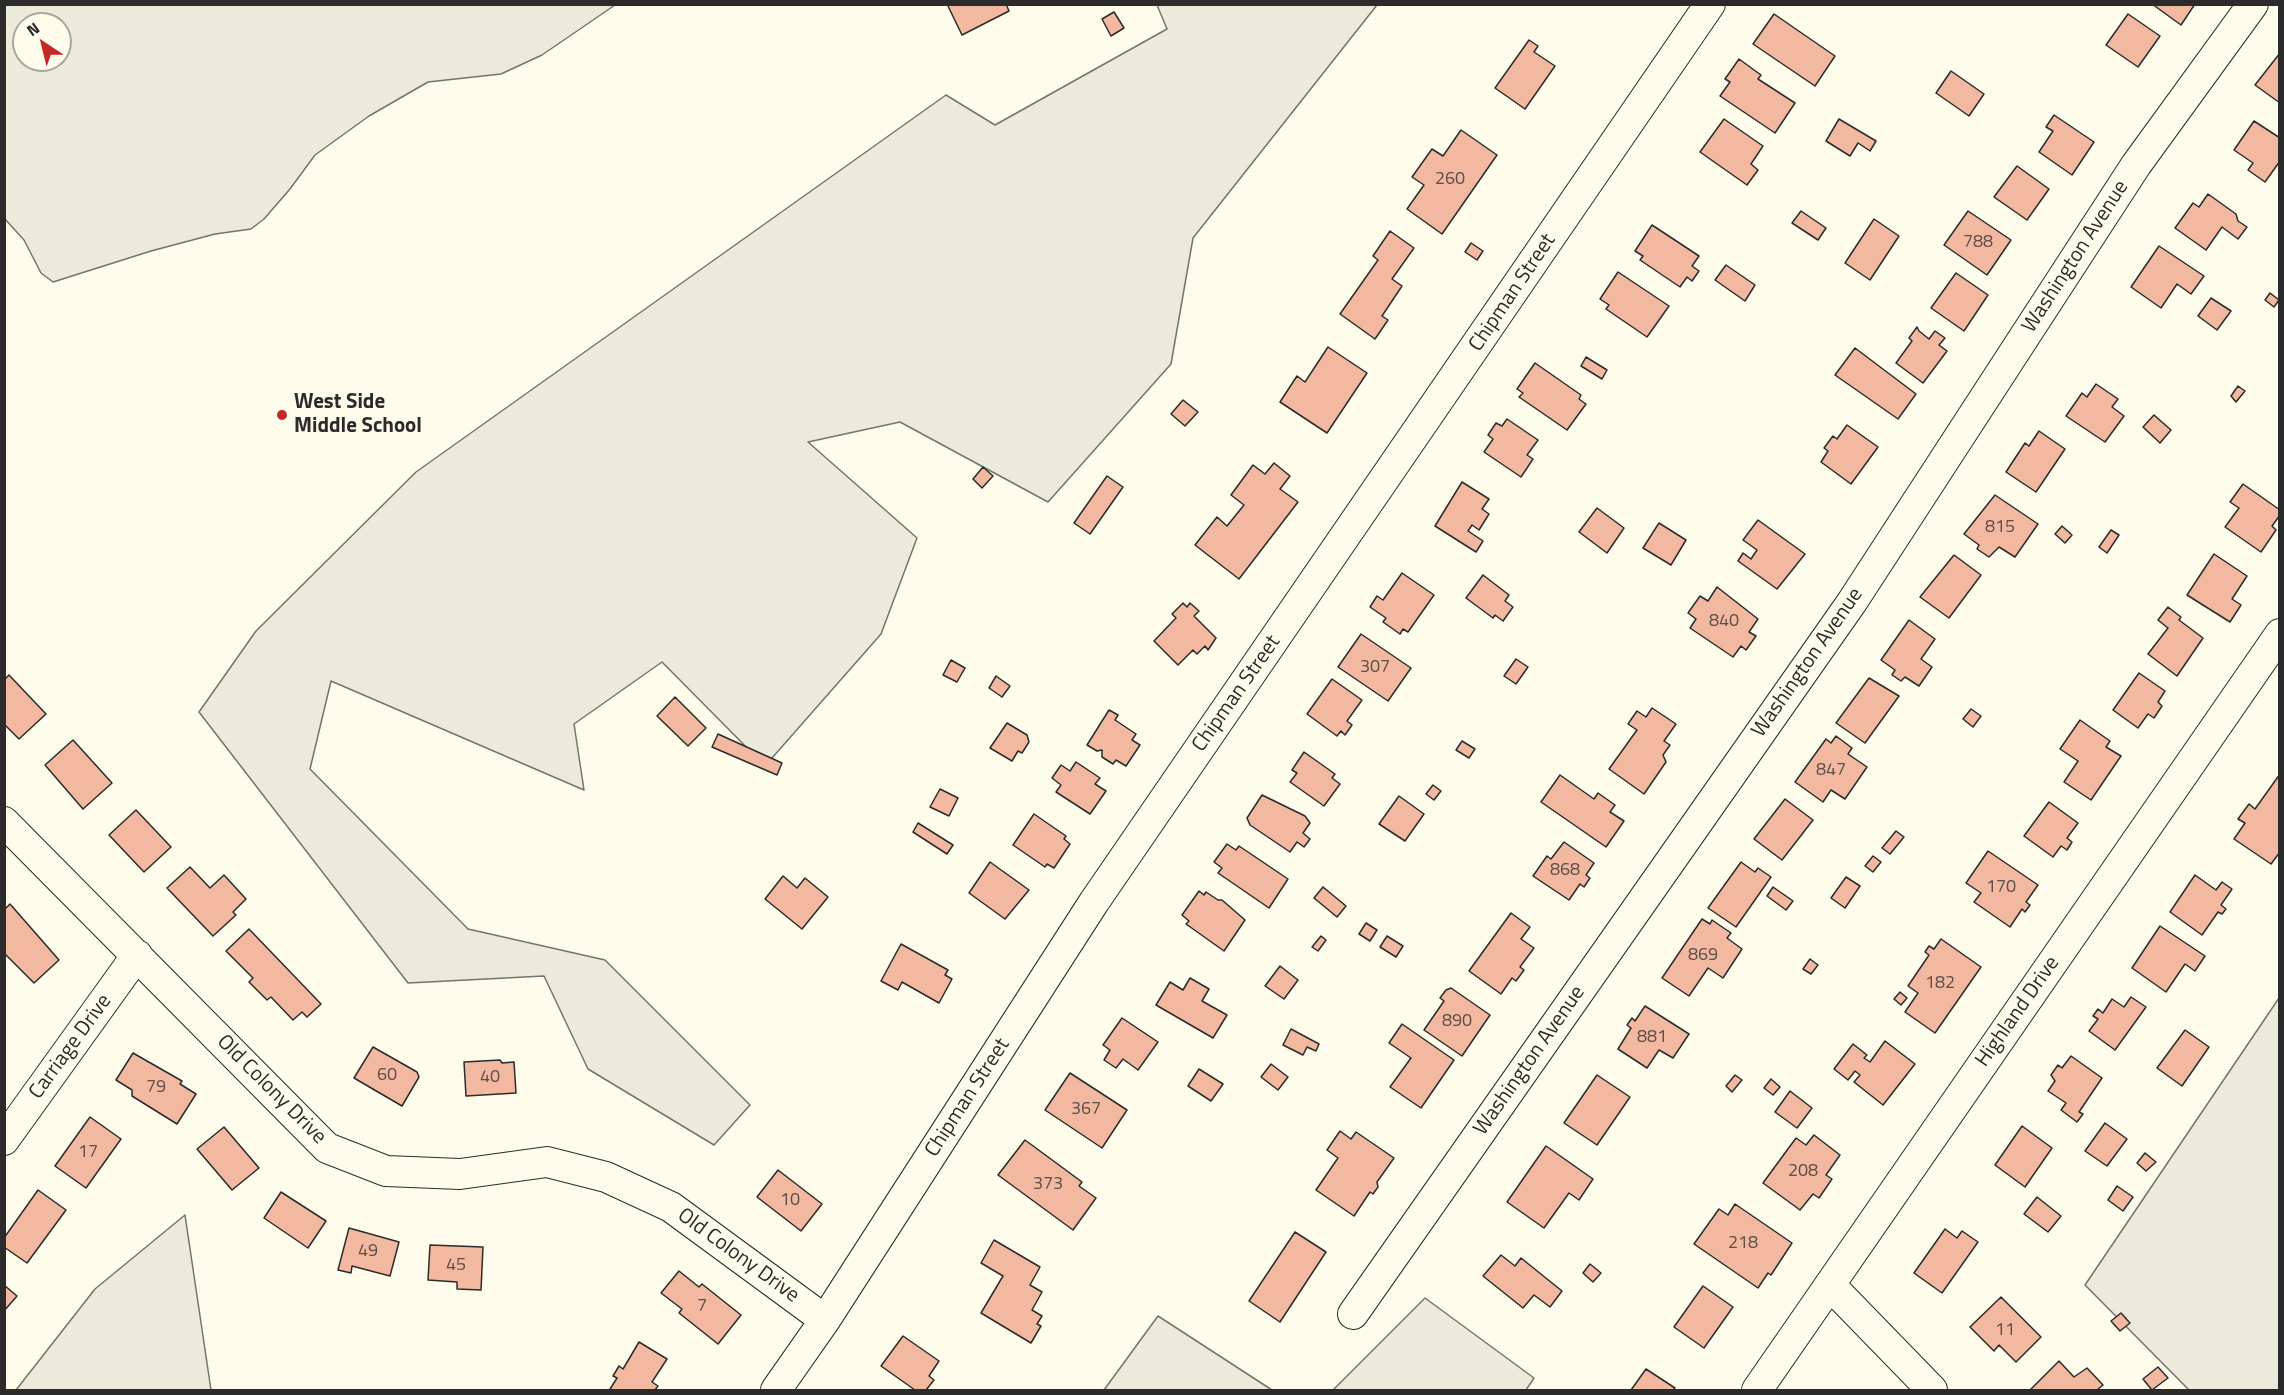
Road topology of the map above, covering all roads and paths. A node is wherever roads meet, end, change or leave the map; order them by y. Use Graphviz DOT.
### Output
graph roads {
  1 [pos="1710,4"];
  2 [pos="2253,4"];
  3 [pos="2280,634"];
  4 [pos="4,822"];
  5 [pos="138,955"];
  6 [pos="4,1140"];
  7 [pos="1830,1285"];
  8 [pos="1353,1314"];
  9 [pos="825,1320"];
  10 [pos="776,1390"];
  11 [pos="1757,1390"];
  12 [pos="1932,1390"];
  1 -- 9 [label="street, Chipman Street"];
  2 -- 8 [label="street, Washington Avenue"];
  3 -- 7 [label="street, Highland Drive"];
  4 -- 5 [label="street, Old Colony Drive"];
  5 -- 6 [label="street, Carriage Drive"];
  5 -- 9 [label="street, Old Colony Drive"];
  7 -- 11 [label="street, Highland Drive"];
  7 -- 12 [label="street"];
  9 -- 10 [label="street, Chipman Street"];
}
